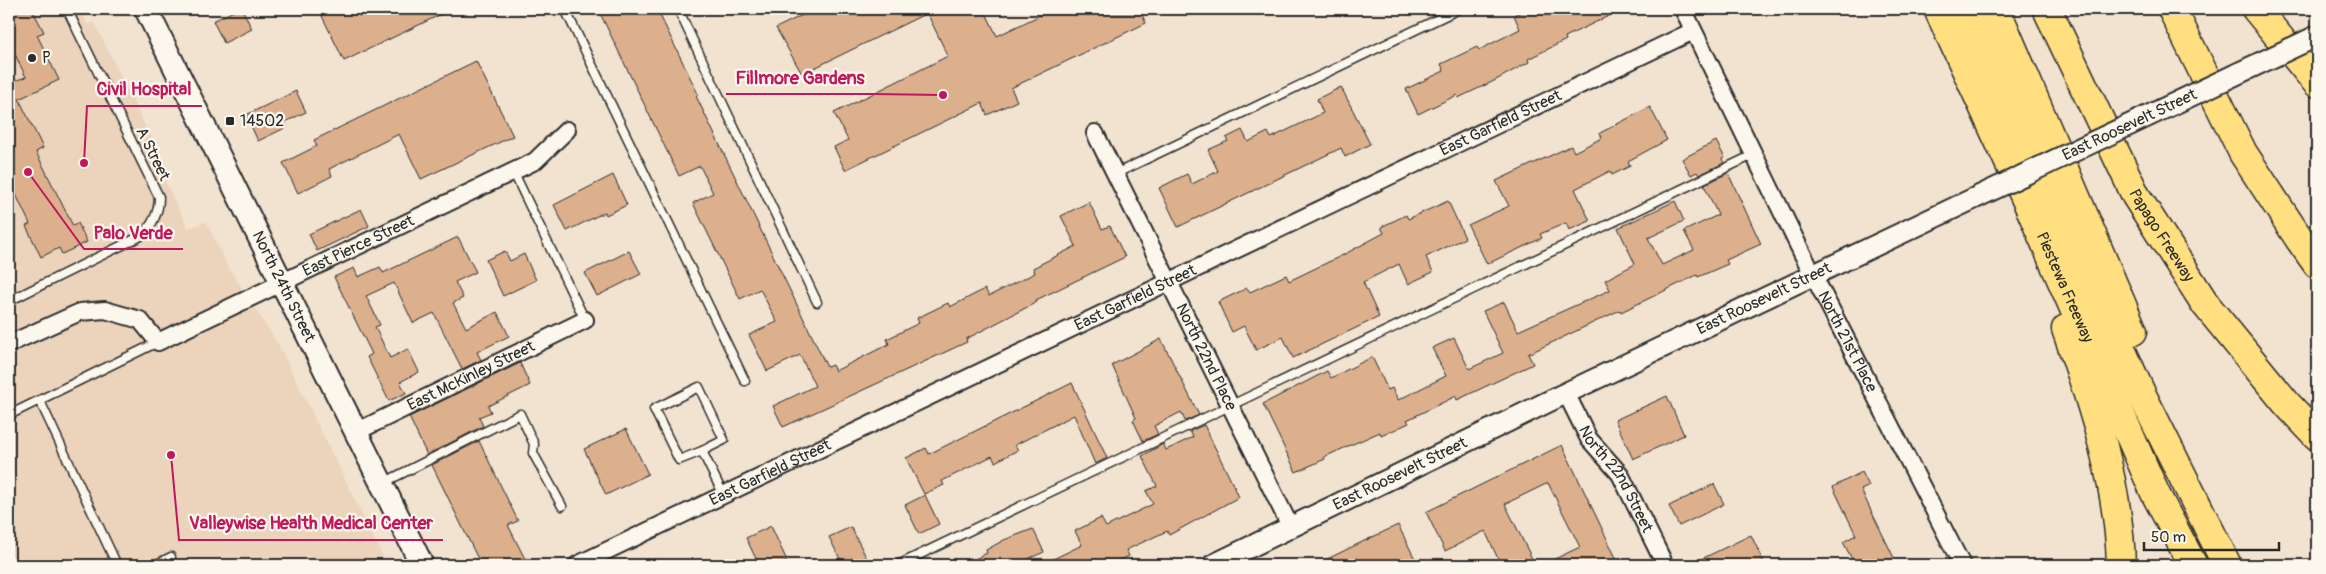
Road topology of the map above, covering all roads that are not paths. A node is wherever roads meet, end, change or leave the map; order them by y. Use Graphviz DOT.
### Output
graph roads {
  1 [pos="67,9"];
  2 [pos="146,9"];
  3 [pos="565,9"];
  4 [pos="678,9"];
  5 [pos="1459,9"];
  6 [pos="1683,9"];
  7 [pos="1938,9"];
  8 [pos="1967,9"];
  9 [pos="1996,9"];
  10 [pos="2047,9"];
  11 [pos="2172,9"];
  12 [pos="2256,9"];
  13 [pos="1693,31"];
  14 [pos="2317,36"];
  15 [pos="2317,83"];
  16 [pos="567,130"];
  17 [pos="1095,133"];
  18 [pos="1755,154"];
  19 [pos="513,171"];
  20 [pos="1115,174"];
  21 [pos="2029,206"];
  22 [pos="2317,264"];
  23 [pos="1815,275"];
  24 [pos="281,282"];
  25 [pos="1168,282"];
  26 [pos="9,301"];
  27 [pos="817,302"];
  28 [pos="585,320"];
  29 [pos="158,342"];
  30 [pos="9,344"];
  31 [pos="745,381"];
  32 [pos="1566,393"];
  33 [pos="40,401"];
  34 [pos="1231,406"];
  35 [pos="9,415"];
  36 [pos="356,432"];
  37 [pos="2317,436"];
  38 [pos="702,451"];
  39 [pos="381,484"];
  40 [pos="723,494"];
  41 [pos="562,506"];
  42 [pos="1291,528"];
  43 [pos="171,557"];
  44 [pos="597,561"];
  45 [pos="117,565"];
  46 [pos="155,565"];
  47 [pos="422,565"];
  48 [pos="577,565"];
  49 [pos="898,565"];
  50 [pos="1214,565"];
  51 [pos="1665,565"];
  52 [pos="1962,565"];
  53 [pos="2121,565"];
  54 [pos="2193,565"];
  55 [pos="2227,565"];
  56 [pos="2248,565"];
  1 -- 26 [label="lane, A Street"];
  2 -- 24 [label="main road, North 24th Street"];
  3 -- 31 [label="lane"];
  4 -- 27 [label="lane"];
  5 -- 20 [label="lane"];
  6 -- 13 [label="street, North 21st Place"];
  7 -- 21 [label="highway, Piestewa Freeway"];
  8 -- 55 [label="highway"];
  9 -- 56 [label="highway"];
  10 -- 37 [label="highway, Papago Freeway"];
  11 -- 22 [label="highway"];
  12 -- 15 [label="highway"];
  13 -- 18 [label="street, North 21st Place"];
  13 -- 25 [label="street, East Garfield Street"];
  14 -- 23 [label="street, East Roosevelt Street, bridge"];
  16 -- 19 [label="street, East Pierce Street"];
  17 -- 20 [label="street, North 22nd Place"];
  18 -- 23 [label="street, North 21st Place"];
  18 -- 34 [label="lane"];
  19 -- 24 [label="street, East Pierce Street"];
  19 -- 28 [label="lane"];
  20 -- 25 [label="street, North 22nd Place"];
  21 -- 53 [label="highway"];
  21 -- 54 [label="highway, Piestewa Freeway"];
  23 -- 32 [label="street, East Roosevelt Street"];
  23 -- 52 [label="street, North 21st Place"];
  24 -- 29 [label="street, East Pierce Street"];
  24 -- 36 [label="main road, North 24th Street"];
  25 -- 34 [label="street, North 22nd Place"];
  25 -- 40 [label="street, East Garfield Street"];
  28 -- 36 [label="street, East McKinley Street"];
  29 -- 30 [label="street"];
  29 -- 33 [label="lane"];
  32 -- 42 [label="street, East Roosevelt Street"];
  32 -- 51 [label="street, North 22nd Street"];
  33 -- 35 [label="lane"];
  33 -- 45 [label="lane"];
  34 -- 42 [label="street, North 22nd Place"];
  34 -- 49 [label="lane"];
  36 -- 39 [label="main road, North 24th Street"];
  38 -- 38 [label="lane"];
  38 -- 40 [label="lane"];
  39 -- 41 [label="lane"];
  39 -- 47 [label="main road, North 24th Street"];
  40 -- 44 [label="street, East Garfield Street"];
  42 -- 50 [label="street, East Roosevelt Street"];
  43 -- 46 [label="lane"];
  44 -- 48 [label="street, East Garfield Street"];
}
